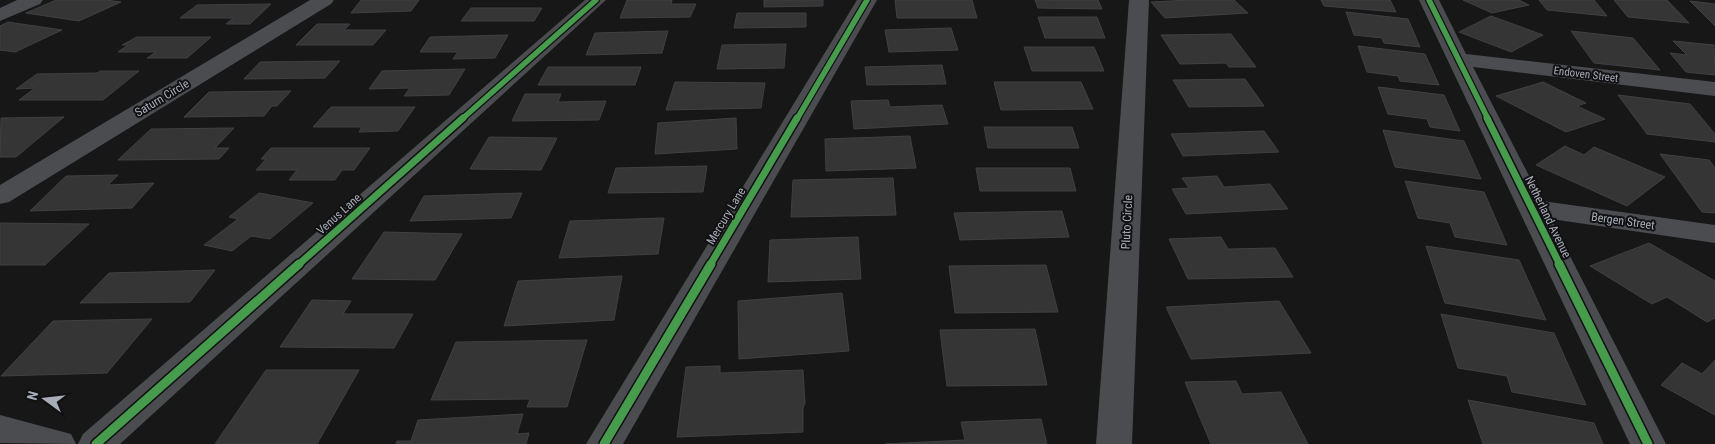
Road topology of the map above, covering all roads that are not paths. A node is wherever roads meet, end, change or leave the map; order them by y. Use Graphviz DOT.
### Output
graph roads {
  1 [pos="33,0"];
  2 [pos="324,0"];
  3 [pos="596,0"];
  4 [pos="867,0"];
  5 [pos="1139,0"];
  6 [pos="1429,0"];
  7 [pos="0,15"];
  8 [pos="1458,59"];
  9 [pos="1715,89"];
  10 [pos="0,196"];
  11 [pos="1531,208"];
  12 [pos="1715,234"];
  13 [pos="0,429"];
  14 [pos="58,444"];
  15 [pos="96,444"];
  16 [pos="604,444"];
  17 [pos="1114,444"];
  18 [pos="1648,444"];
  1 -- 7 [label="street"];
  2 -- 10 [label="street, Saturn Circle"];
  3 -- 15 [label="street, Venus Lane"];
  4 -- 16 [label="street, Mercury Lane"];
  5 -- 17 [label="street, Pluto Circle"];
  6 -- 8 [label="street, Netherland Avenue"];
  8 -- 9 [label="street, Endoven Street"];
  8 -- 11 [label="street, Netherland Avenue"];
  11 -- 12 [label="street, Bergen Street"];
  11 -- 18 [label="street, Netherland Avenue"];
  13 -- 14 [label="street"];
}
